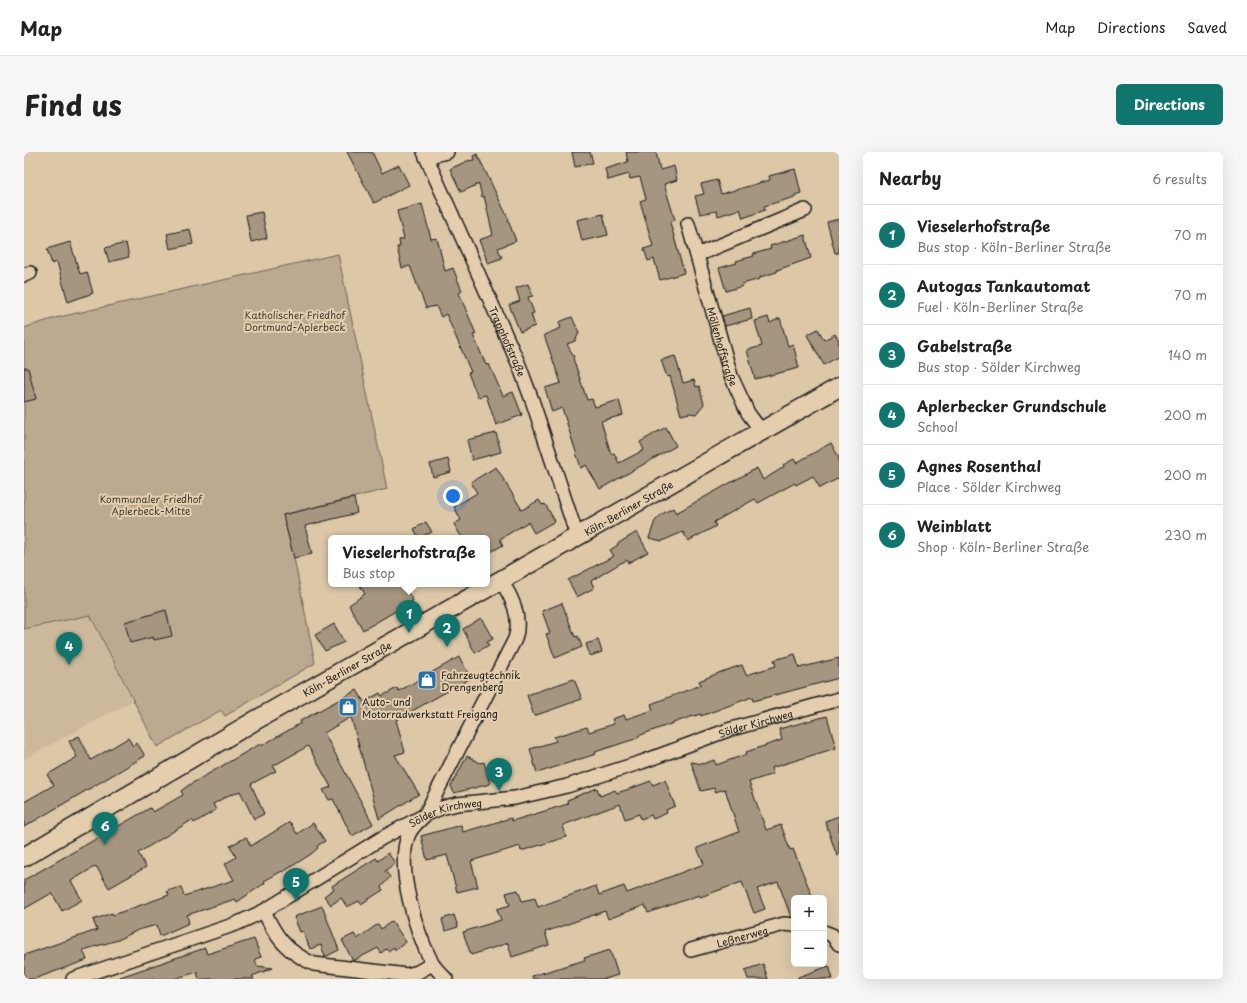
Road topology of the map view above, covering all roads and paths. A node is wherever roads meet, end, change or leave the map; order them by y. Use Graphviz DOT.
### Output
graph roads {
  1 [pos="447,152"];
  2 [pos="425,154"];
  3 [pos="805,210"];
  4 [pos="688,224"];
  5 [pos="697,255"];
  6 [pos="839,387"];
  7 [pos="762,432"];
  8 [pos="577,536"];
  9 [pos="501,580"];
  10 [pos="490,586"];
  11 [pos="489,587"];
  12 [pos="839,699"];
  13 [pos="425,815"];
  14 [pos="24,857"];
  15 [pos="264,912"];
  16 [pos="791,925"];
  17 [pos="827,933"];
  18 [pos="839,944"];
  19 [pos="691,950"];
  20 [pos="432,964"];
  21 [pos="95,976"];
  22 [pos="394,977"];
  23 [pos="73,979"];
  24 [pos="446,979"];
  1 -- 2 [label="street"];
  2 -- 8 [label="street, Trapphofstraße"];
  3 -- 5 [label="street"];
  4 -- 5 [label="street, Möllenhoffstraße"];
  5 -- 7 [label="street, Möllenhoffstraße"];
  6 -- 7 [label="main road, Köln-Berliner Straße"];
  7 -- 8 [label="main road, Köln-Berliner Straße"];
  8 -- 9 [label="main road, Köln-Berliner Straße"];
  9 -- 10 [label="main road, Köln-Berliner Straße"];
  9 -- 13 [label="street"];
  11 -- 14 [label="main road, Köln-Berliner Straße"];
  12 -- 13 [label="street, Sölder Kirchweg"];
  13 -- 15 [label="street, Sölder Kirchweg"];
  13 -- 20 [label="street"];
  15 -- 21 [label="street, Sölder Kirchweg"];
  15 -- 22 [label="street"];
  16 -- 19 [label="street, Leßnerweg"];
  17 -- 18 [label="street"];
  20 -- 22 [label="street"];
  20 -- 24 [label="street"];
  21 -- 23 [label="street, Sölder Kirchweg"];
}
